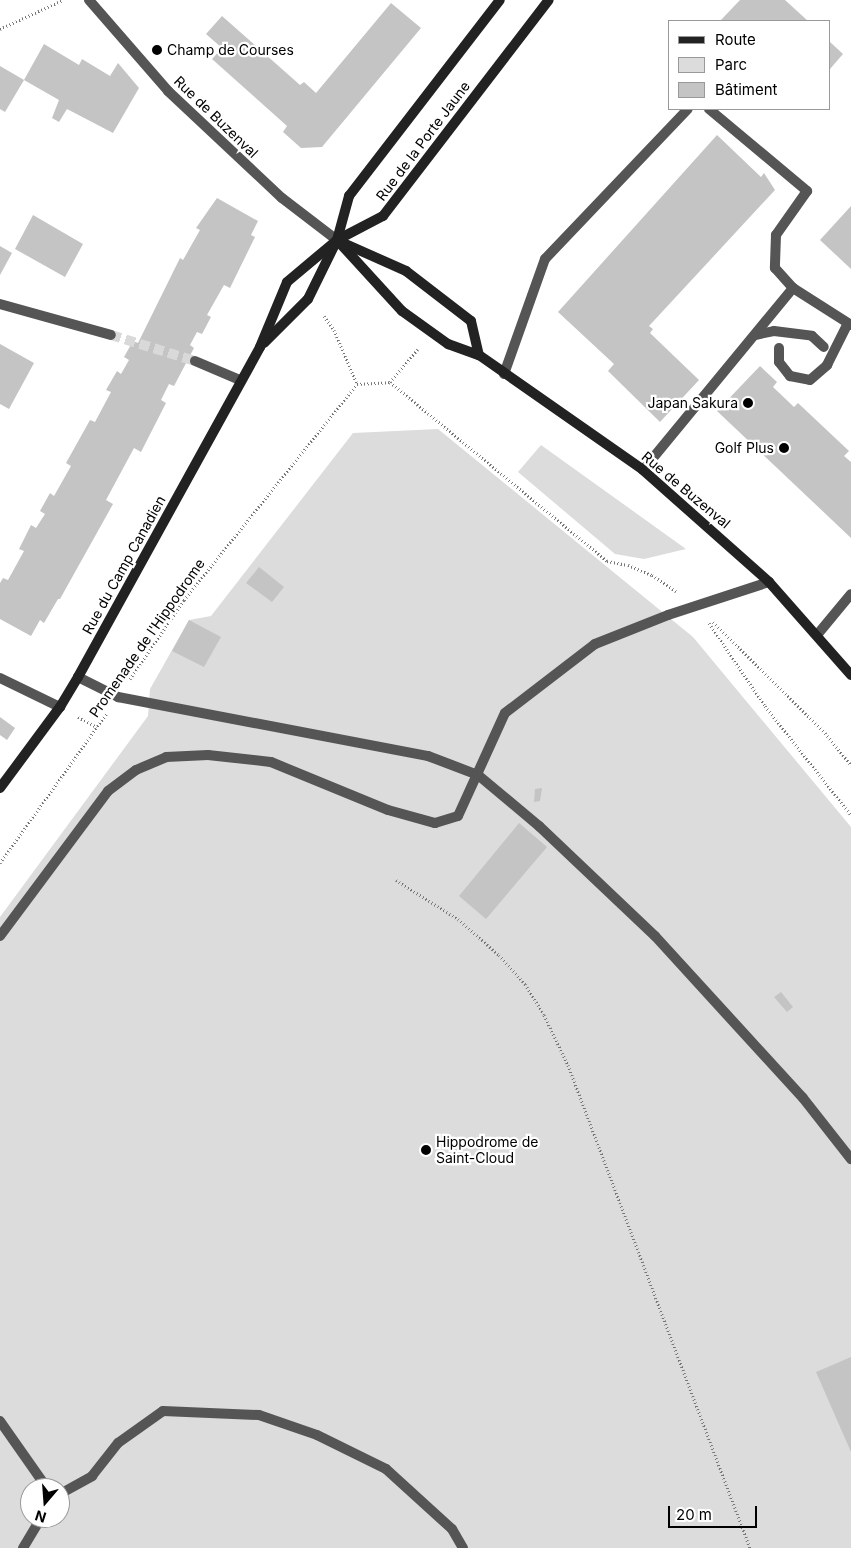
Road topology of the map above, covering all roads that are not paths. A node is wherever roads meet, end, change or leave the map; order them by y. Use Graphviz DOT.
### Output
graph roads {
  1 [pos="89,0"];
  2 [pos="500,0"];
  3 [pos="549,0"];
  4 [pos="687,110"];
  5 [pos="710,110"];
  6 [pos="337,240"];
  7 [pos="794,288"];
  8 [pos="0,304"];
  9 [pos="849,325"];
  10 [pos="111,335"];
  11 [pos="755,335"];
  12 [pos="260,347"];
  13 [pos="824,347"];
  14 [pos="779,348"];
  15 [pos="478,355"];
  16 [pos="195,361"];
  17 [pos="504,374"];
  18 [pos="240,380"];
  19 [pos="643,470"];
  20 [pos="769,582"];
  21 [pos="851,594"];
  22 [pos="817,635"];
  23 [pos="851,675"];
  24 [pos="78,677"];
  25 [pos="0,678"];
  26 [pos="60,707"];
  27 [pos="478,775"];
  28 [pos="0,788"];
  29 [pos="0,936"];
  30 [pos="851,1160"];
  31 [pos="0,1421"];
  32 [pos="40,1478"];
  33 [pos="70,1488"];
  34 [pos="35,1528"];
  35 [pos="23,1548"];
  36 [pos="462,1548"];
  1 -- 6 [label="street, Rue de Buzenval"];
  2 -- 6 [label="main road, Rue de la Porte Jaune"];
  3 -- 6 [label="main road, Rue de la Porte Jaune"];
  4 -- 17 [label="street"];
  5 -- 7 [label="street"];
  6 -- 12 [label="main road, Rue du Camp Canadien"];
  6 -- 12 [label="main road, Rue du Camp Canadien"];
  6 -- 15 [label="main road, Rue de Buzenval"];
  6 -- 15 [label="main road, Rue de Buzenval"];
  7 -- 9 [label="street"];
  7 -- 11 [label="street"];
  8 -- 10 [label="street"];
  9 -- 14 [label="street"];
  11 -- 13 [label="street"];
  11 -- 19 [label="street"];
  12 -- 18 [label="main road, Rue du Camp Canadien"];
  15 -- 17 [label="main road, Rue de Buzenval"];
  16 -- 18 [label="street"];
  17 -- 19 [label="main road, Rue de Buzenval"];
  18 -- 24 [label="main road, Rue du Camp Canadien"];
  19 -- 20 [label="main road, Rue de Buzenval"];
  20 -- 22 [label="main road, Rue de Buzenval"];
  20 -- 27 [label="street"];
  21 -- 22 [label="street"];
  22 -- 23 [label="main road, Rue de Buzenval"];
  24 -- 26 [label="main road, Rue du Camp Canadien"];
  24 -- 27 [label="street"];
  25 -- 26 [label="street"];
  26 -- 28 [label="main road, Rue du Camp Canadien"];
  27 -- 29 [label="street"];
  27 -- 30 [label="street"];
  31 -- 32 [label="street"];
  33 -- 36 [label="street"];
  34 -- 35 [label="street"];
}
